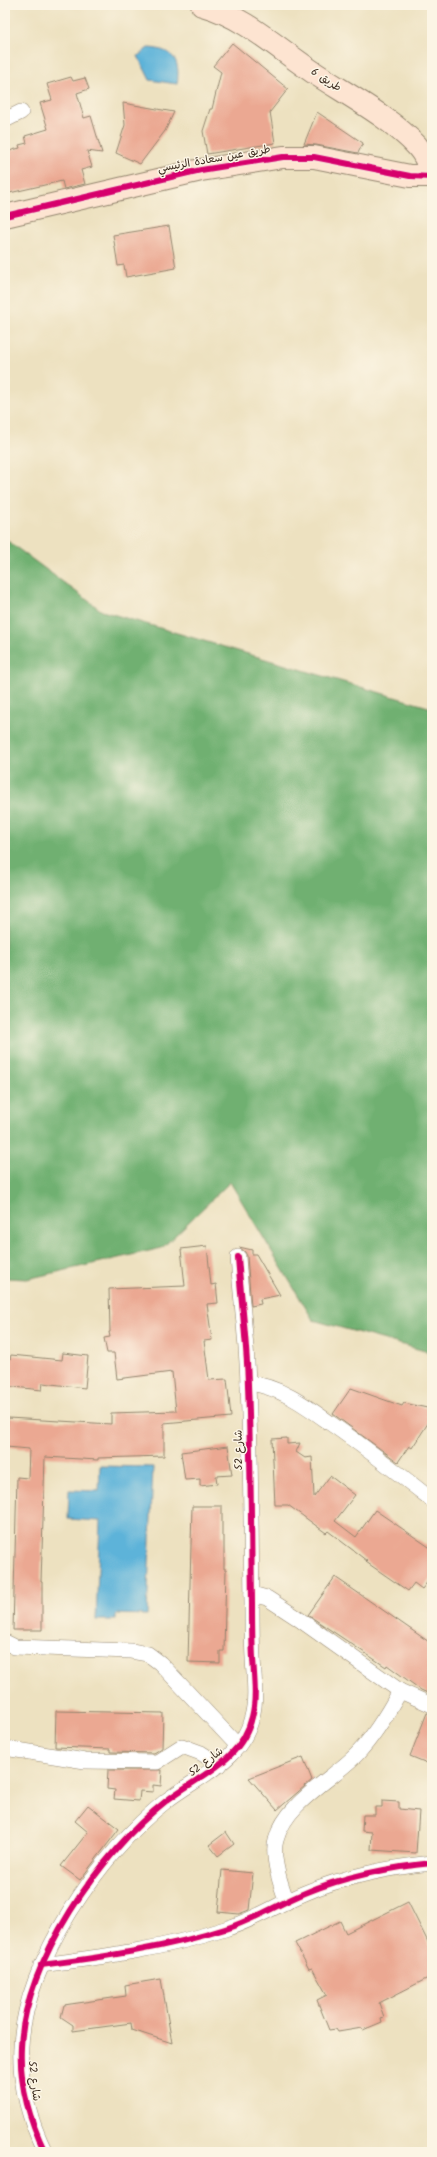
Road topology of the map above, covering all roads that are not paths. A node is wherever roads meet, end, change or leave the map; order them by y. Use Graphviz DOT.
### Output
graph roads {
  1 [pos="202,5"];
  2 [pos="21,112"];
  3 [pos="5,120"];
  4 [pos="430,176"];
  5 [pos="5,216"];
  6 [pos="238,1257"];
  7 [pos="248,1383"];
  8 [pos="432,1500"];
  9 [pos="252,1594"];
  10 [pos="5,1642"];
  11 [pos="400,1691"];
  12 [pos="432,1705"];
  13 [pos="238,1746"];
  14 [pos="5,1748"];
  15 [pos="220,1765"];
  16 [pos="432,1863"];
  17 [pos="287,1902"];
  18 [pos="41,1965"];
  19 [pos="45,2152"];
  1 -- 4 [label="street, طريق 6"];
  2 -- 3 [label="street"];
  4 -- 5 [label="street, طريق عين سعادة الرئيسي"];
  6 -- 7 [label="street, شارع 52"];
  7 -- 8 [label="street"];
  7 -- 9 [label="street, شارع 52"];
  9 -- 11 [label="street"];
  9 -- 13 [label="street, شارع 52"];
  10 -- 13 [label="street"];
  11 -- 12 [label="street"];
  11 -- 17 [label="street"];
  13 -- 15 [label="street, شارع 52"];
  14 -- 15 [label="street"];
  15 -- 18 [label="street, شارع 52"];
  16 -- 17 [label="street"];
  17 -- 18 [label="street"];
  18 -- 19 [label="street, شارع 52"];
}
